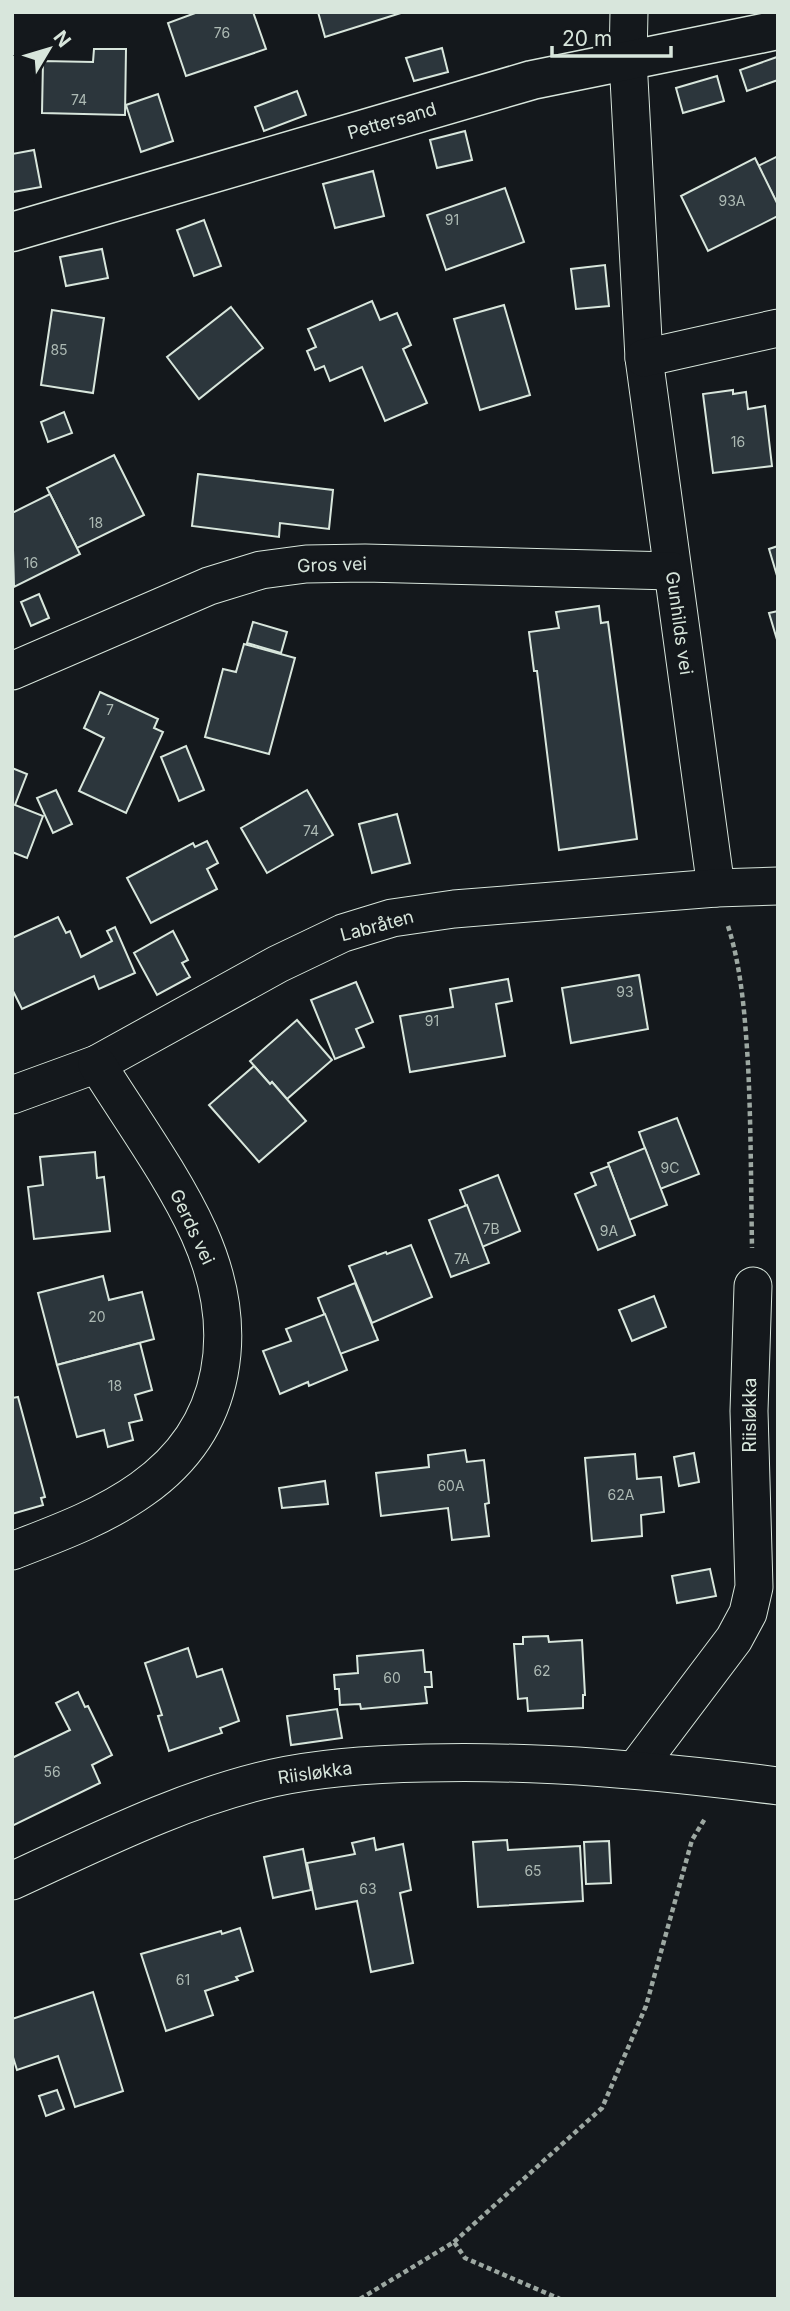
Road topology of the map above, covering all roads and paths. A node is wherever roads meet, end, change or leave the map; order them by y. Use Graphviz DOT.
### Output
graph roads {
  1 [pos="629,12"];
  2 [pos="778,30"];
  3 [pos="628,60"];
  4 [pos="12,232"];
  5 [pos="778,328"];
  6 [pos="644,358"];
  7 [pos="672,571"];
  8 [pos="12,671"];
  9 [pos="778,886"];
  10 [pos="716,888"];
  11 [pos="97,1064"];
  12 [pos="12,1095"];
  13 [pos="753,1286"];
  14 [pos="12,1551"];
  15 [pos="766,1585"];
  16 [pos="636,1769"];
  17 [pos="729,1780"];
  18 [pos="778,1786"];
  19 [pos="12,1881"];
  20 [pos="454,2242"];
  21 [pos="360,2299"];
  22 [pos="560,2299"];
  1 -- 3 [label="street, Gunhilds vei"];
  2 -- 3 [label="street, Pettersand"];
  3 -- 4 [label="street, Pettersand"];
  3 -- 6 [label="street, Gunhilds vei"];
  5 -- 6 [label="street"];
  6 -- 7 [label="street, Gunhilds vei"];
  7 -- 8 [label="street, Gros vei"];
  7 -- 10 [label="street, Gunhilds vei"];
  9 -- 10 [label="street, Labråten"];
  10 -- 11 [label="street, Labråten"];
  10 -- 13 [label="path"];
  11 -- 12 [label="street, Labråten"];
  11 -- 14 [label="street, Gerds vei"];
  13 -- 15 [label="street, Riisløkka"];
  15 -- 16 [label="street, Riisløkka"];
  16 -- 17 [label="street, Riisløkka"];
  16 -- 19 [label="street, Riisløkka"];
  17 -- 18 [label="street, Riisløkka"];
  17 -- 20 [label="path"];
  20 -- 21 [label="path"];
  20 -- 22 [label="path"];
}
